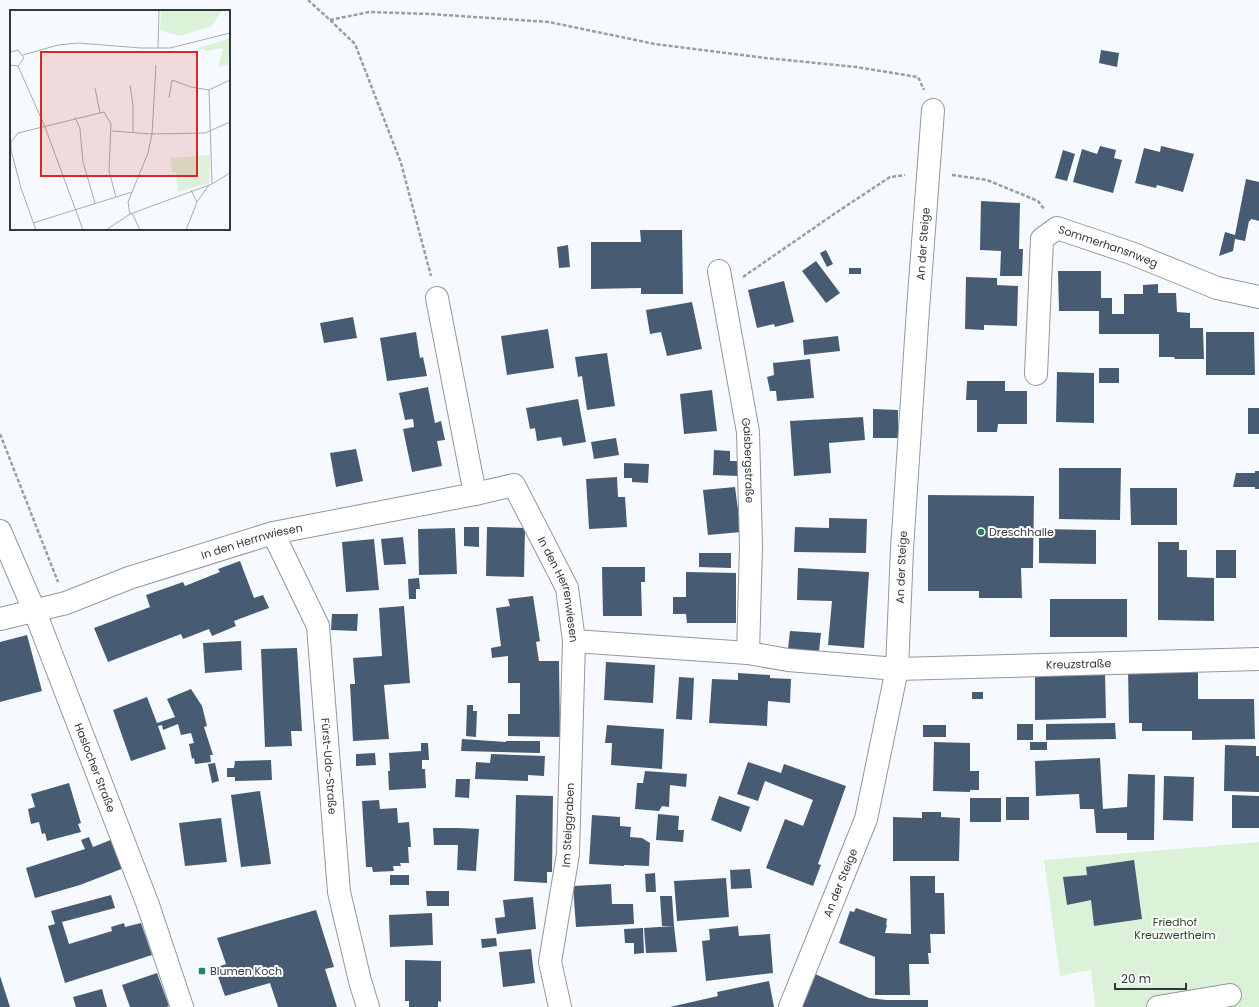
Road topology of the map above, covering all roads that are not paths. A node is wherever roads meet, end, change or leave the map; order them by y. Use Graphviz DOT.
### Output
graph roads {
  1 [pos="933,110"];
  2 [pos="721,281"];
  3 [pos="1259,297"];
  4 [pos="437,298"];
  5 [pos="1036,374"];
  6 [pos="475,494"];
  7 [pos="0,531"];
  8 [pos="273,532"];
  9 [pos="35,612"];
  10 [pos="0,619"];
  11 [pos="574,640"];
  12 [pos="748,653"];
  13 [pos="1259,659"];
  14 [pos="897,669"];
  15 [pos="1230,994"];
  16 [pos="182,1007"];
  17 [pos="368,1007"];
  18 [pos="560,1007"];
  19 [pos="790,1007"];
  20 [pos="1158,1007"];
  1 -- 14 [label="street, An der Steige"];
  2 -- 12 [label="street, Gaisbergstraße"];
  3 -- 5 [label="street, Sommerhansnweg"];
  4 -- 6 [label="street"];
  6 -- 8 [label="street, In den Herrnwiesen"];
  6 -- 11 [label="street, In den Herrenwiesen"];
  7 -- 9 [label="street, Haslocher Straße"];
  8 -- 9 [label="street, In den Herrnwiesen"];
  8 -- 17 [label="street, Fürst-Udo-Straße"];
  9 -- 10 [label="street, In den Herrnwiesen"];
  9 -- 16 [label="street, Haslocher Straße"];
  11 -- 12 [label="street, In den Herrenwiesen"];
  11 -- 18 [label="street, Im Steiggraben"];
  12 -- 14 [label="street, In den Herrenwiesen"];
  13 -- 14 [label="street, Kreuzstraße"];
  14 -- 19 [label="street, An der Steige"];
  15 -- 20 [label="street"];
}
